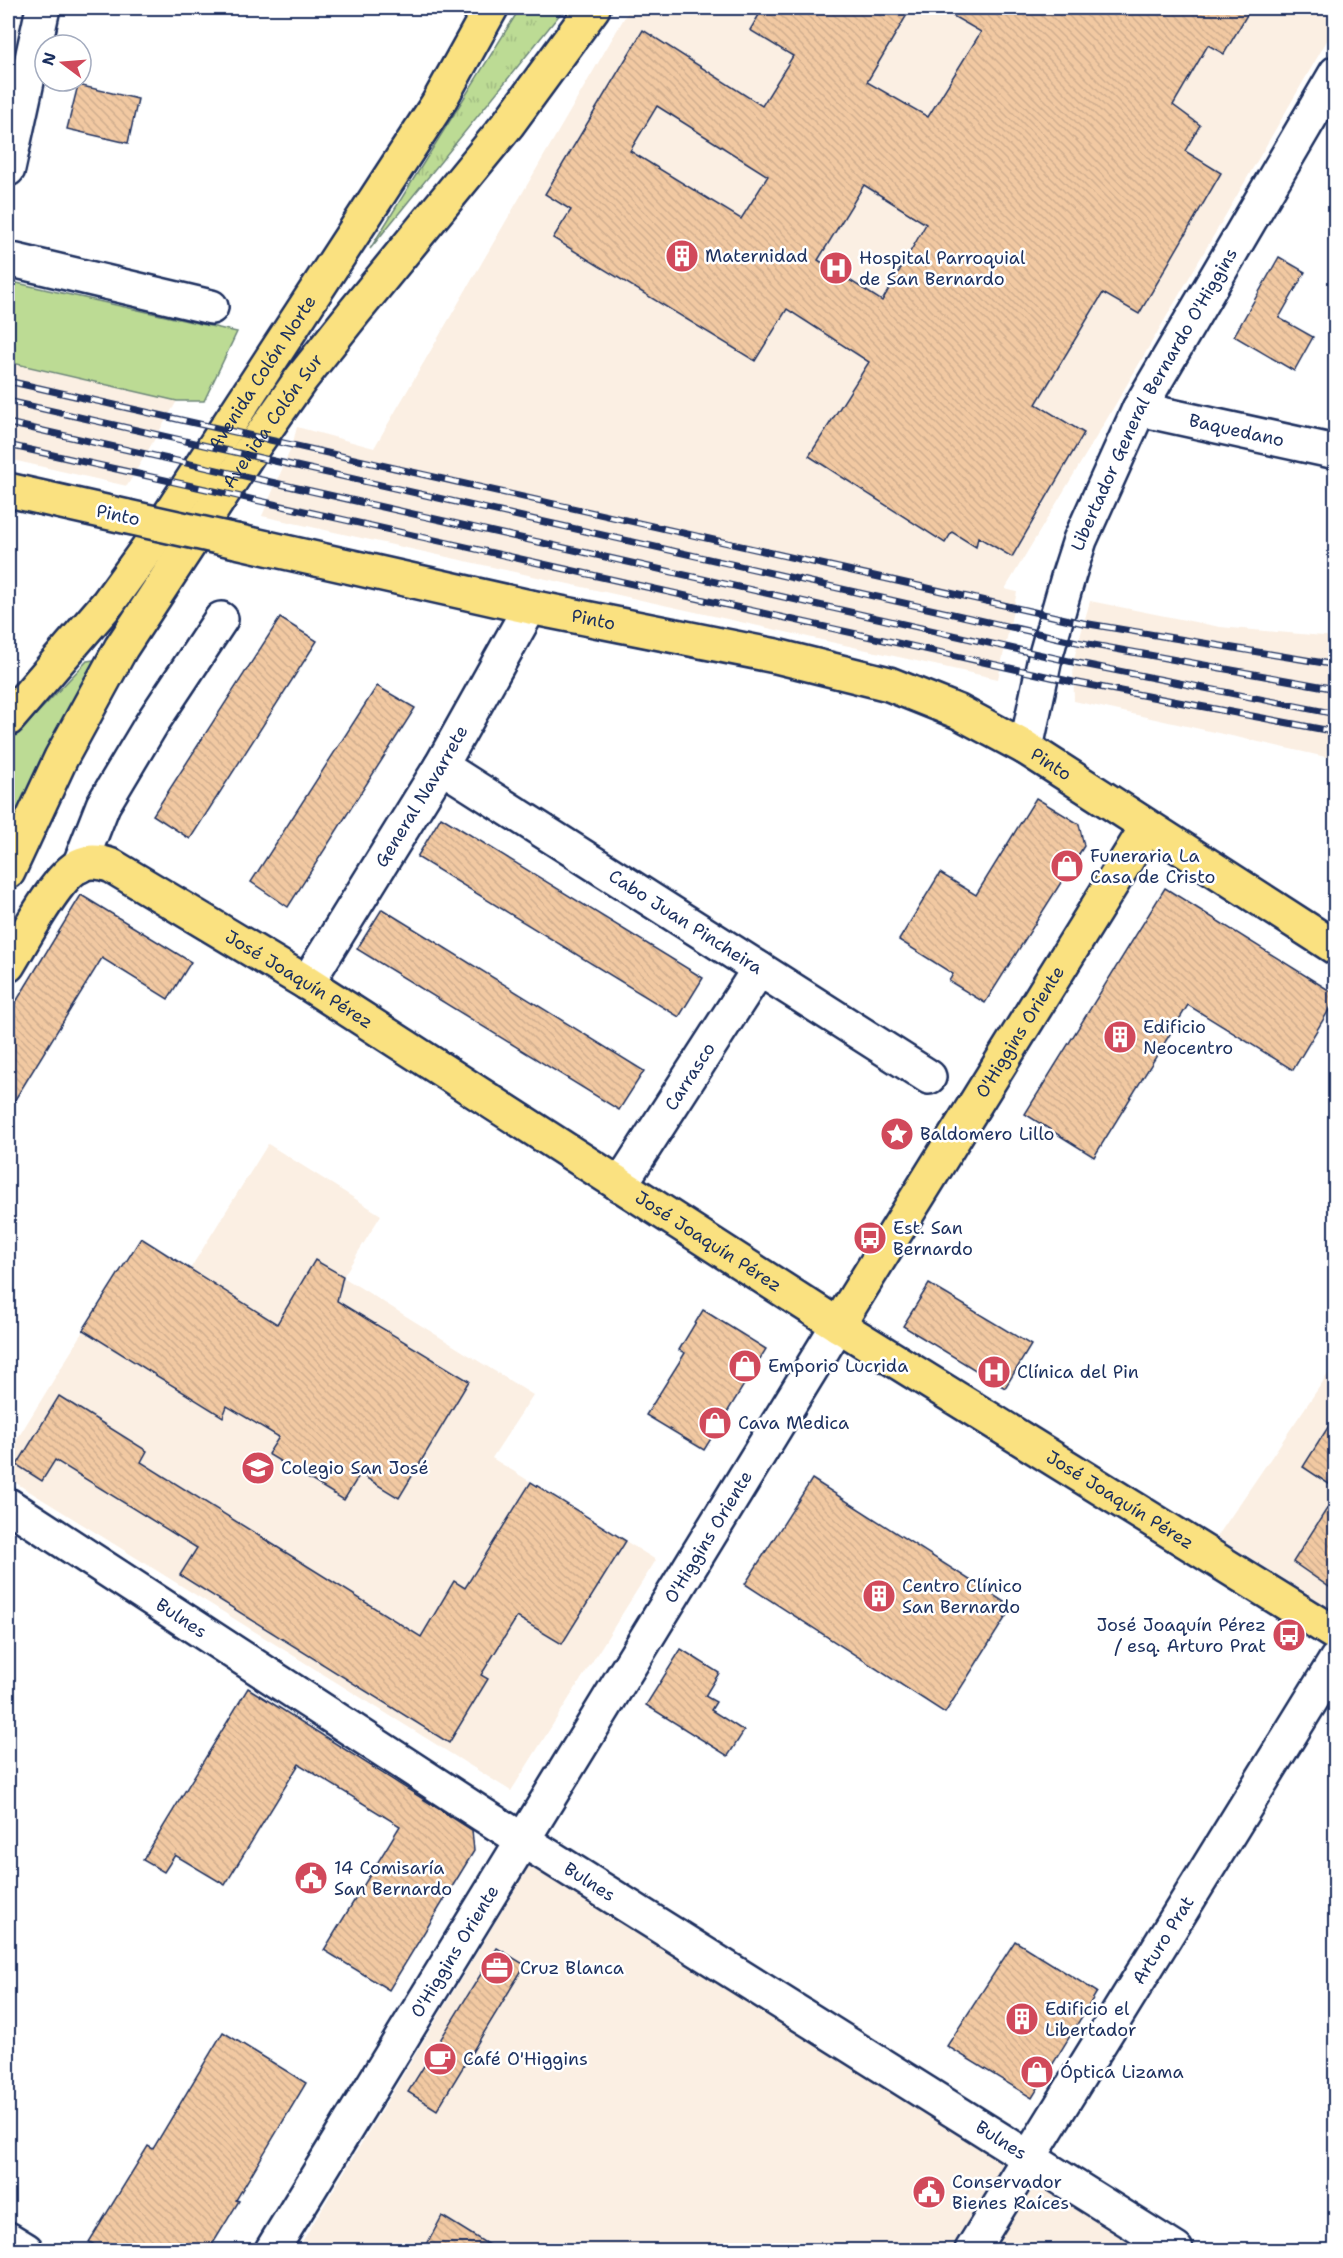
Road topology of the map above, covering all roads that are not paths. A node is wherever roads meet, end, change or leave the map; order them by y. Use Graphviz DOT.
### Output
graph roads {
  1 [pos="43,8"];
  2 [pos="491,8"];
  3 [pos="593,8"];
  4 [pos="1335,73"];
  5 [pos="8,169"];
  6 [pos="8,259"];
  7 [pos="211,307"];
  8 [pos="1139,409"];
  9 [pos="1335,452"];
  10 [pos="8,490"];
  11 [pos="530,607"];
  12 [pos="221,619"];
  13 [pos="8,719"];
  14 [pos="1026,748"];
  15 [pos="441,766"];
  16 [pos="1147,827"];
  17 [pos="79,866"];
  18 [pos="8,872"];
  19 [pos="1335,948"];
  20 [pos="8,964"];
  21 [pos="759,969"];
  22 [pos="307,983"];
  23 [pos="929,1077"];
  24 [pos="621,1185"];
  25 [pos="838,1325"];
  26 [pos="8,1505"];
  27 [pos="1335,1634"];
  28 [pos="1335,1660"];
  29 [pos="523,1840"];
  30 [pos="1029,2158"];
  31 [pos="8,2239"];
  32 [pos="26,2250"];
  33 [pos="272,2250"];
  34 [pos="972,2250"];
  35 [pos="1176,2250"];
  1 -- 5 [label="street"];
  2 -- 13 [label="main road, Avenida Colón Norte"];
  3 -- 18 [label="main road, Avenida Colón Sur"];
  4 -- 8 [label="street, Libertador General Bernardo O'Higgins"];
  6 -- 7 [label="street"];
  8 -- 9 [label="street, Baquedano"];
  8 -- 14 [label="street, Libertador General Bernardo O'Higgins"];
  10 -- 11 [label="main road, Pinto, bridge"];
  11 -- 14 [label="main road, Pinto"];
  11 -- 15 [label="street, General Navarrete"];
  12 -- 17 [label="street"];
  14 -- 16 [label="main road, Pinto"];
  15 -- 21 [label="street, Cabo Juan Pincheira"];
  15 -- 22 [label="street, General Navarrete"];
  16 -- 19 [label="main road, Pinto"];
  16 -- 25 [label="main road, O'Higgins Oriente"];
  17 -- 20 [label="main road"];
  17 -- 22 [label="main road, José Joaquín Pérez"];
  21 -- 23 [label="street, Cabo Juan Pincheira"];
  21 -- 24 [label="street, Carrasco"];
  22 -- 24 [label="main road, José Joaquín Pérez"];
  24 -- 25 [label="main road, José Joaquín Pérez"];
  25 -- 27 [label="main road, José Joaquín Pérez"];
  25 -- 29 [label="street, O'Higgins Oriente"];
  26 -- 29 [label="street, Bulnes"];
  28 -- 30 [label="street, Arturo Prat"];
  29 -- 30 [label="street, Bulnes"];
  29 -- 33 [label="street, O'Higgins Oriente"];
  30 -- 34 [label="street, Arturo Prat"];
  30 -- 35 [label="street, Bulnes"];
  31 -- 32 [label="street"];
}
